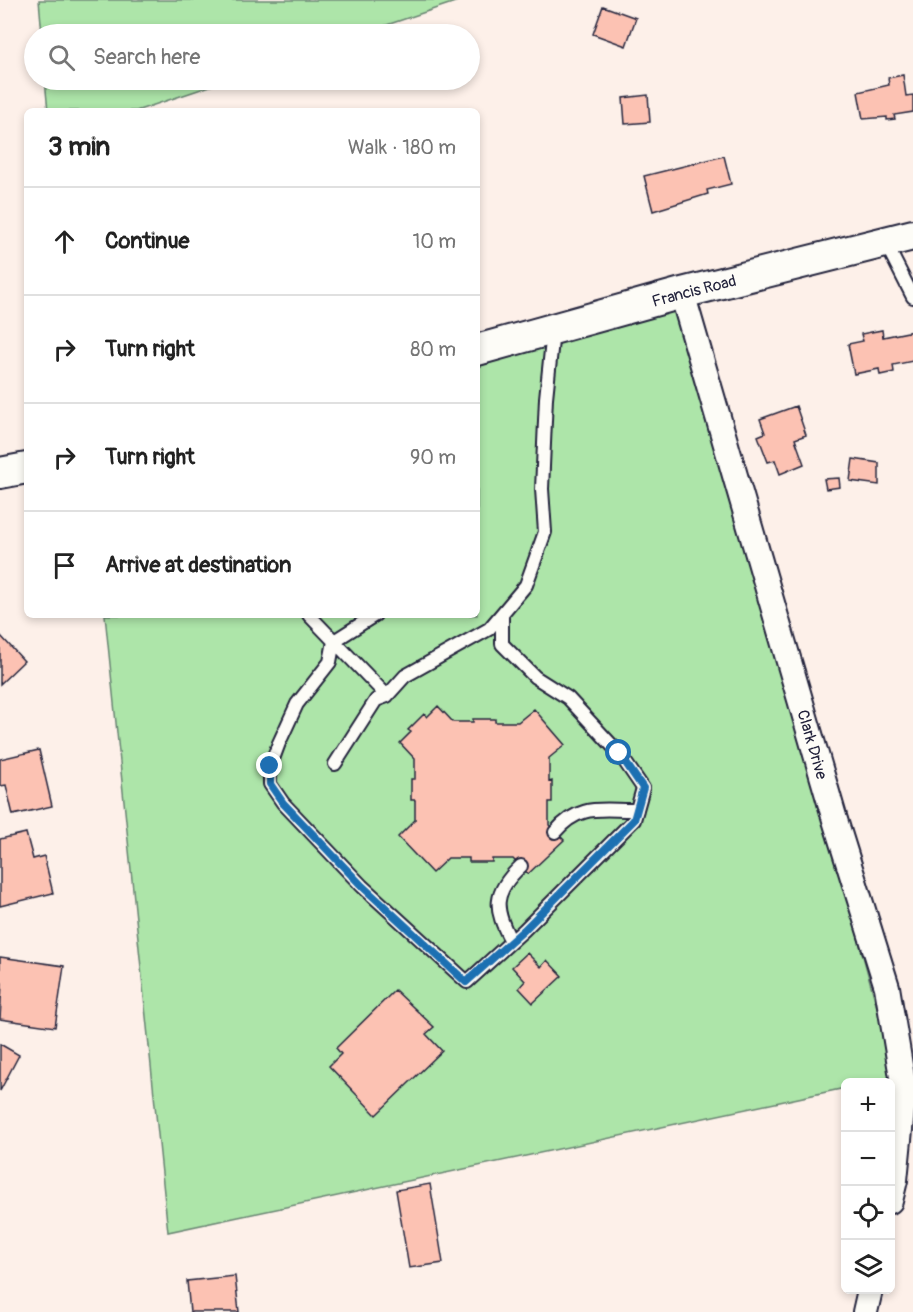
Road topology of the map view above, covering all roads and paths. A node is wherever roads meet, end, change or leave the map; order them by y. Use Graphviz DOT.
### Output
graph roads {
  1 [pos="899,239"];
  2 [pos="682,293"];
  3 [pos="913,297"];
  4 [pos="554,328"];
  5 [pos="480,349"];
  6 [pos="24,469"];
  7 [pos="0,473"];
  8 [pos="502,614"];
  9 [pos="312,618"];
  10 [pos="370,618"];
  11 [pos="334,641"];
  12 [pos="387,696"];
  13 [pos="335,764"];
  14 [pos="637,810"];
  15 [pos="555,832"];
  16 [pos="520,866"];
  17 [pos="511,941"];
  18 [pos="894,1186"];
  19 [pos="869,1294"];
  20 [pos="865,1312"];
  1 -- 2 [label="street, Francis Road"];
  1 -- 3 [label="lane"];
  2 -- 4 [label="street, Francis Road"];
  2 -- 18 [label="street, Clark Drive"];
  4 -- 5 [label="street, Francis Road"];
  4 -- 8 [label="lane"];
  6 -- 7 [label="street"];
  8 -- 12 [label="lane"];
  8 -- 14 [label="lane"];
  9 -- 11 [label="lane"];
  10 -- 11 [label="lane"];
  11 -- 12 [label="lane"];
  11 -- 17 [label="lane"];
  12 -- 13 [label="lane"];
  14 -- 15 [label="lane"];
  14 -- 17 [label="lane"];
  16 -- 17 [label="lane"];
  19 -- 20 [label="street"];
}
